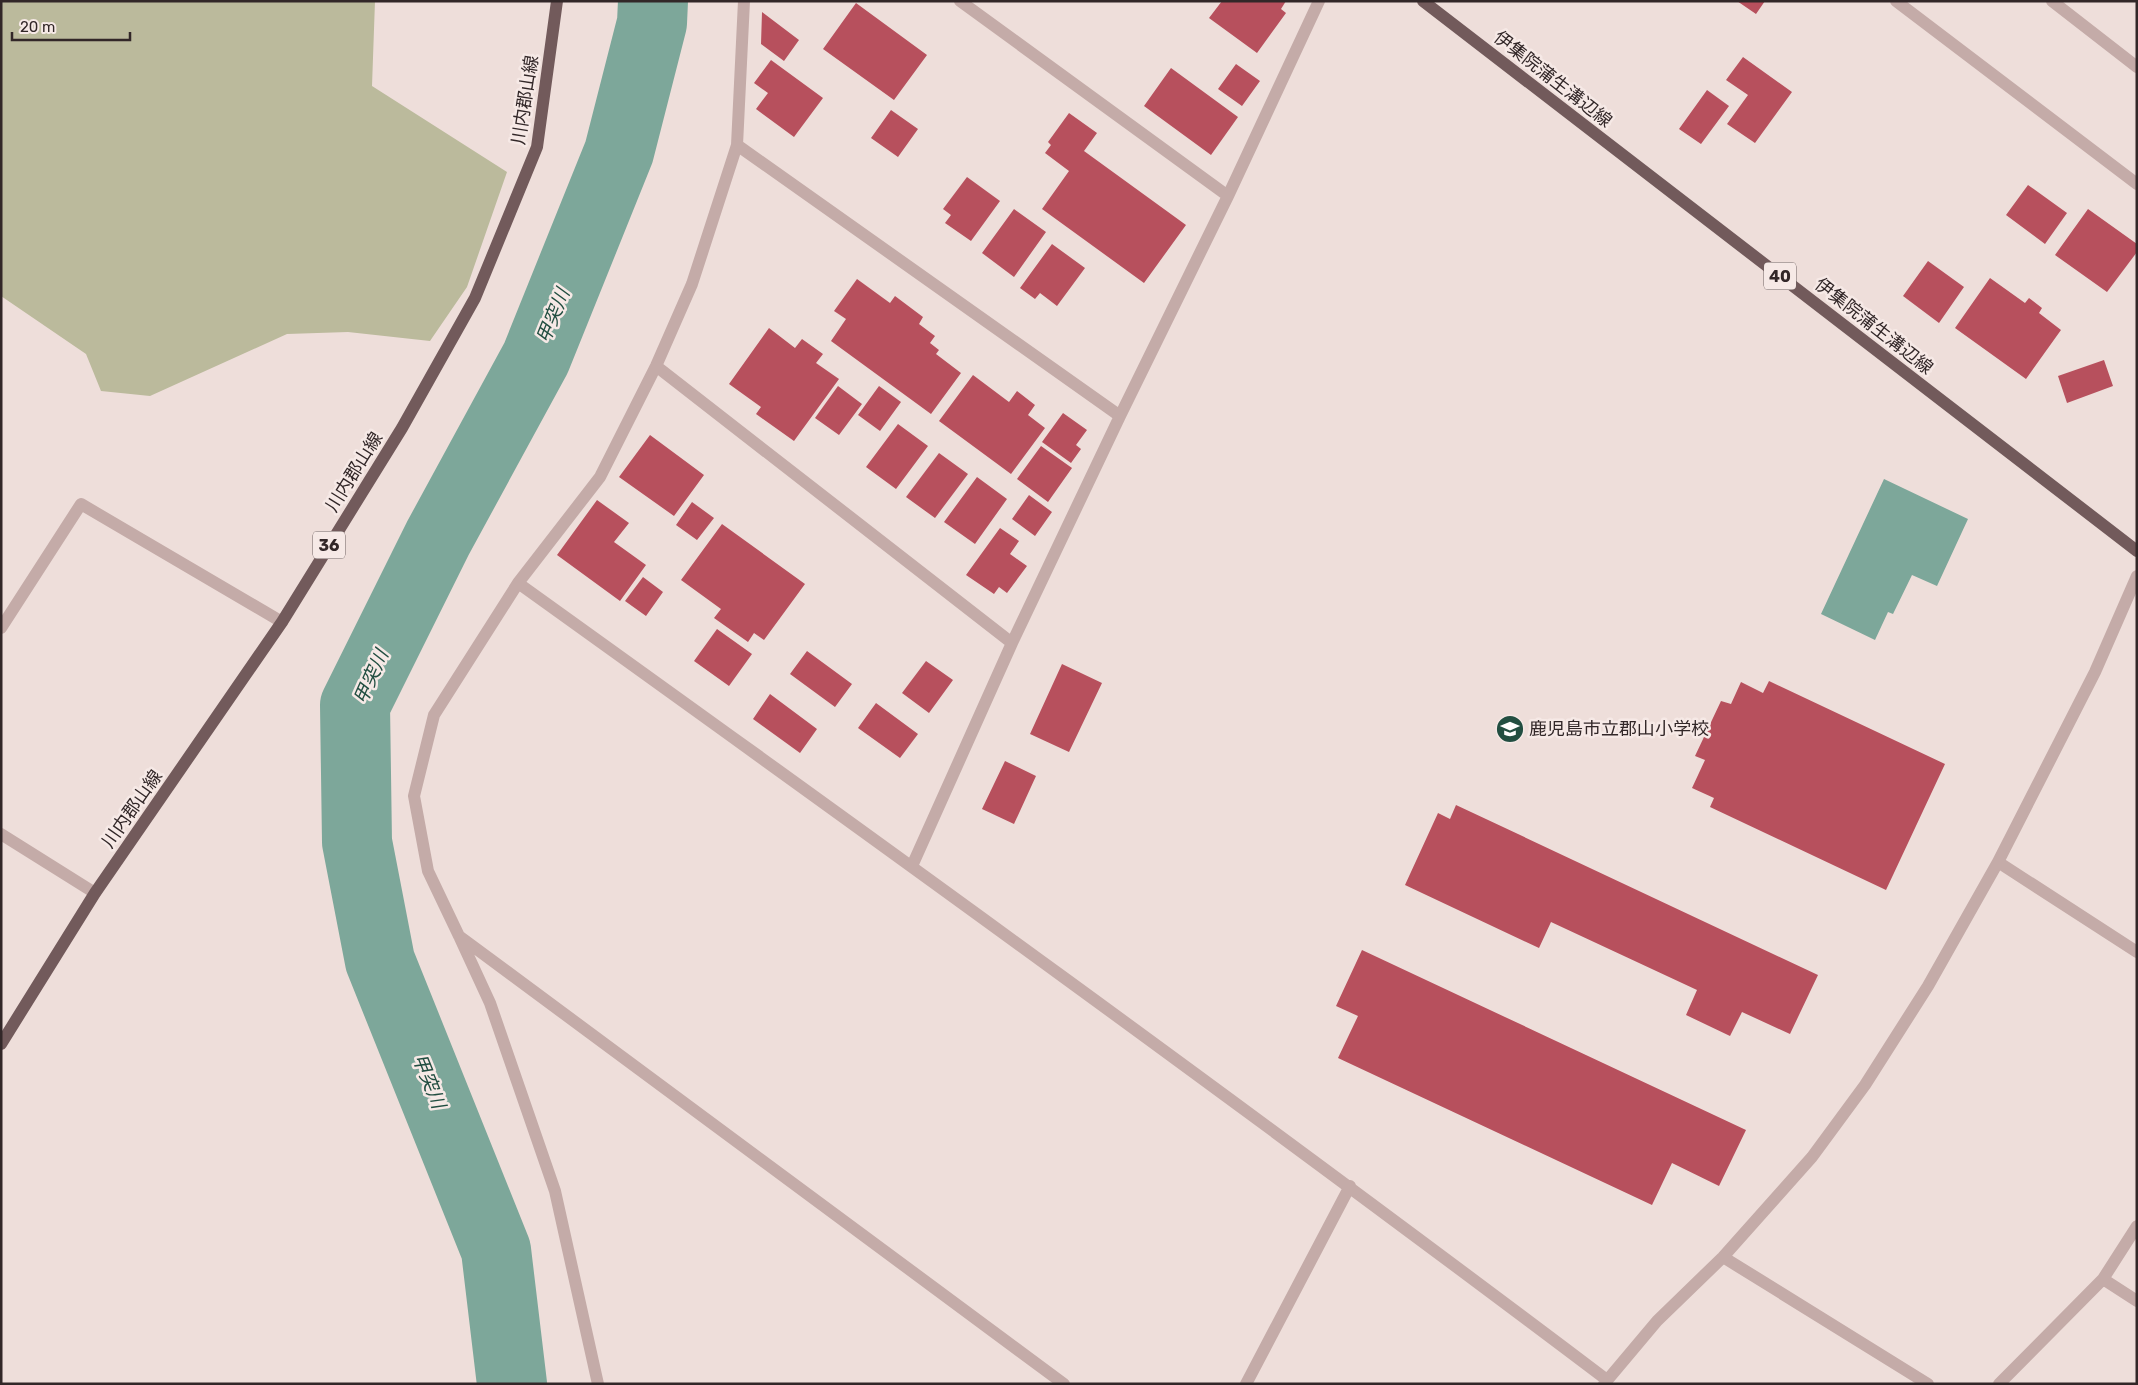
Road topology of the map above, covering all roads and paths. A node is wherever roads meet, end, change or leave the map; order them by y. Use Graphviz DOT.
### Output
graph roads {
  1 [pos="558,1"];
  2 [pos="744,1"];
  3 [pos="960,1"];
  4 [pos="1319,1"];
  5 [pos="1423,1"];
  6 [pos="1896,1"];
  7 [pos="2052,1"];
  8 [pos="2137,67"];
  9 [pos="737,145"];
  10 [pos="2137,184"];
  11 [pos="1228,196"];
  12 [pos="656,366"];
  13 [pos="1120,416"];
  14 [pos="2137,551"];
  15 [pos="2137,576"];
  16 [pos="518,583"];
  17 [pos="282,622"];
  18 [pos="1,628"];
  19 [pos="1012,643"];
  20 [pos="1,834"];
  21 [pos="1998,862"];
  22 [pos="912,866"];
  23 [pos="95,893"];
  24 [pos="459,936"];
  25 [pos="2137,952"];
  26 [pos="1,1044"];
  27 [pos="1350,1186"];
  28 [pos="2137,1226"];
  29 [pos="1722,1257"];
  30 [pos="2103,1279"];
  31 [pos="2137,1301"];
  32 [pos="1605,1382"];
  33 [pos="598,1384"];
  34 [pos="1064,1384"];
  35 [pos="1246,1384"];
  36 [pos="1928,1384"];
  37 [pos="1999,1384"];
  1 -- 17 [label="main road, 川内郡山線 / 36"];
  2 -- 9 [label="street"];
  3 -- 11 [label="street"];
  4 -- 11 [label="street"];
  5 -- 14 [label="main road, 伊集院蒲生溝辺線 / 40"];
  6 -- 10 [label="street"];
  7 -- 8 [label="street"];
  9 -- 12 [label="street"];
  9 -- 13 [label="street"];
  11 -- 13 [label="street"];
  12 -- 16 [label="street"];
  12 -- 19 [label="street"];
  13 -- 19 [label="street"];
  15 -- 21 [label="street"];
  16 -- 22 [label="street"];
  16 -- 24 [label="street"];
  17 -- 18 [label="street"];
  17 -- 23 [label="main road, 川内郡山線 / 36"];
  19 -- 22 [label="street"];
  20 -- 23 [label="street"];
  21 -- 25 [label="street"];
  21 -- 29 [label="street"];
  22 -- 27 [label="street"];
  23 -- 26 [label="main road, 川内郡山線 / 36"];
  24 -- 33 [label="street"];
  24 -- 34 [label="street"];
  27 -- 32 [label="street"];
  27 -- 35 [label="street"];
  28 -- 30 [label="street"];
  29 -- 32 [label="street"];
  29 -- 36 [label="street"];
  30 -- 31 [label="street"];
  30 -- 37 [label="street"];
}
